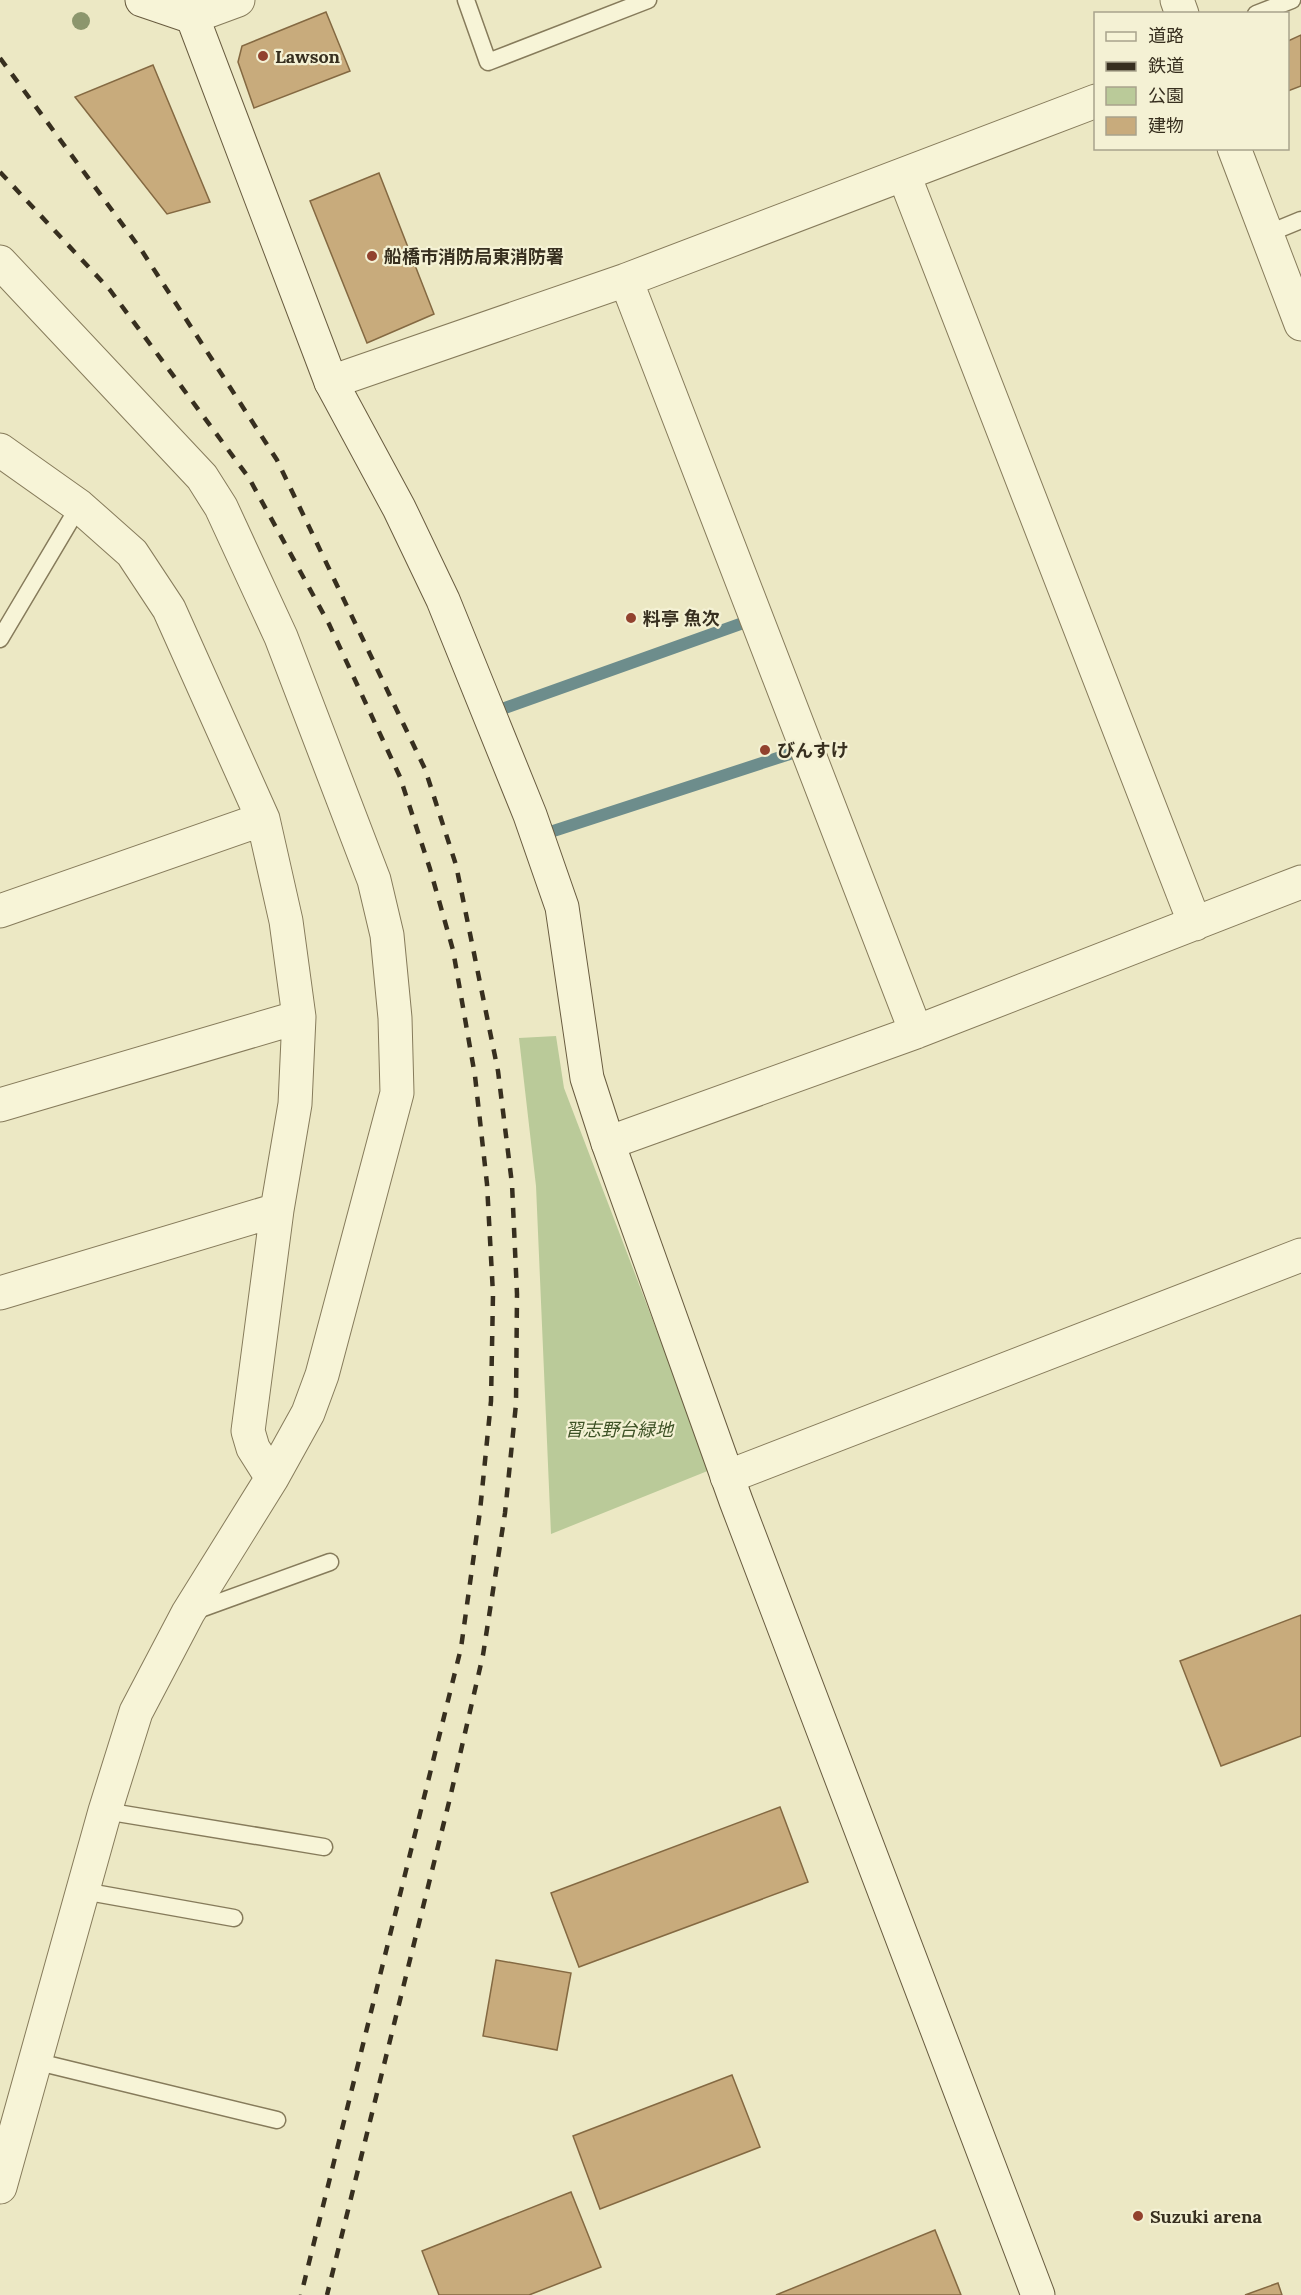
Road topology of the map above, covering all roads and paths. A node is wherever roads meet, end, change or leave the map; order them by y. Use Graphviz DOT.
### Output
graph roads {
  1 [pos="142,0"];
  2 [pos="238,0"];
  3 [pos="466,0"];
  4 [pos="648,0"];
  5 [pos="1292,0"];
  6 [pos="189,9"];
  7 [pos="1261,12"];
  8 [pos="1094,101"];
  9 [pos="1235,150"];
  10 [pos="904,175"];
  11 [pos="1301,220"];
  12 [pos="1267,234"];
  13 [pos="0,262"];
  14 [pos="626,280"];
  15 [pos="1301,324"];
  16 [pos="332,382"];
  17 [pos="0,450"];
  18 [pos="79,506"];
  19 [pos="0,639"];
  20 [pos="263,819"];
  21 [pos="1301,882"];
  22 [pos="0,911"];
  23 [pos="1196,924"];
  24 [pos="299,1017"];
  25 [pos="916,1032"];
  26 [pos="0,1105"];
  27 [pos="608,1143"];
  28 [pos="277,1210"];
  29 [pos="1301,1255"];
  30 [pos="0,1293"];
  31 [pos="727,1477"];
  32 [pos="272,1478"];
  33 [pos="330,1562"];
  34 [pos="188,1613"];
  35 [pos="105,1810"];
  36 [pos="324,1847"];
  37 [pos="83,1891"];
  38 [pos="234,1918"];
  39 [pos="34,2061"];
  40 [pos="277,2120"];
  41 [pos="0,2187"];
  42 [pos="1038,2295"];
  1 -- 6 [label="street"];
  2 -- 6 [label="street"];
  3 -- 4 [label="lane"];
  5 -- 7 [label="lane"];
  6 -- 16 [label="street"];
  8 -- 10 [label="street"];
  9 -- 12 [label="street"];
  10 -- 14 [label="street"];
  10 -- 23 [label="street"];
  11 -- 12 [label="lane"];
  12 -- 15 [label="street"];
  13 -- 32 [label="street"];
  14 -- 16 [label="street"];
  14 -- 25 [label="street"];
  16 -- 27 [label="street"];
  17 -- 18 [label="street"];
  18 -- 19 [label="lane"];
  18 -- 20 [label="street"];
  20 -- 22 [label="street"];
  20 -- 24 [label="street"];
  21 -- 23 [label="street"];
  23 -- 25 [label="street"];
  24 -- 26 [label="street"];
  24 -- 28 [label="street"];
  25 -- 27 [label="street"];
  27 -- 31 [label="street"];
  28 -- 30 [label="street"];
  28 -- 32 [label="street"];
  29 -- 31 [label="street"];
  31 -- 42 [label="street"];
  32 -- 34 [label="street"];
  33 -- 34 [label="lane"];
  34 -- 35 [label="street"];
  35 -- 36 [label="lane"];
  35 -- 37 [label="street"];
  37 -- 38 [label="lane"];
  37 -- 39 [label="street"];
  39 -- 40 [label="lane"];
  39 -- 41 [label="street"];
}
